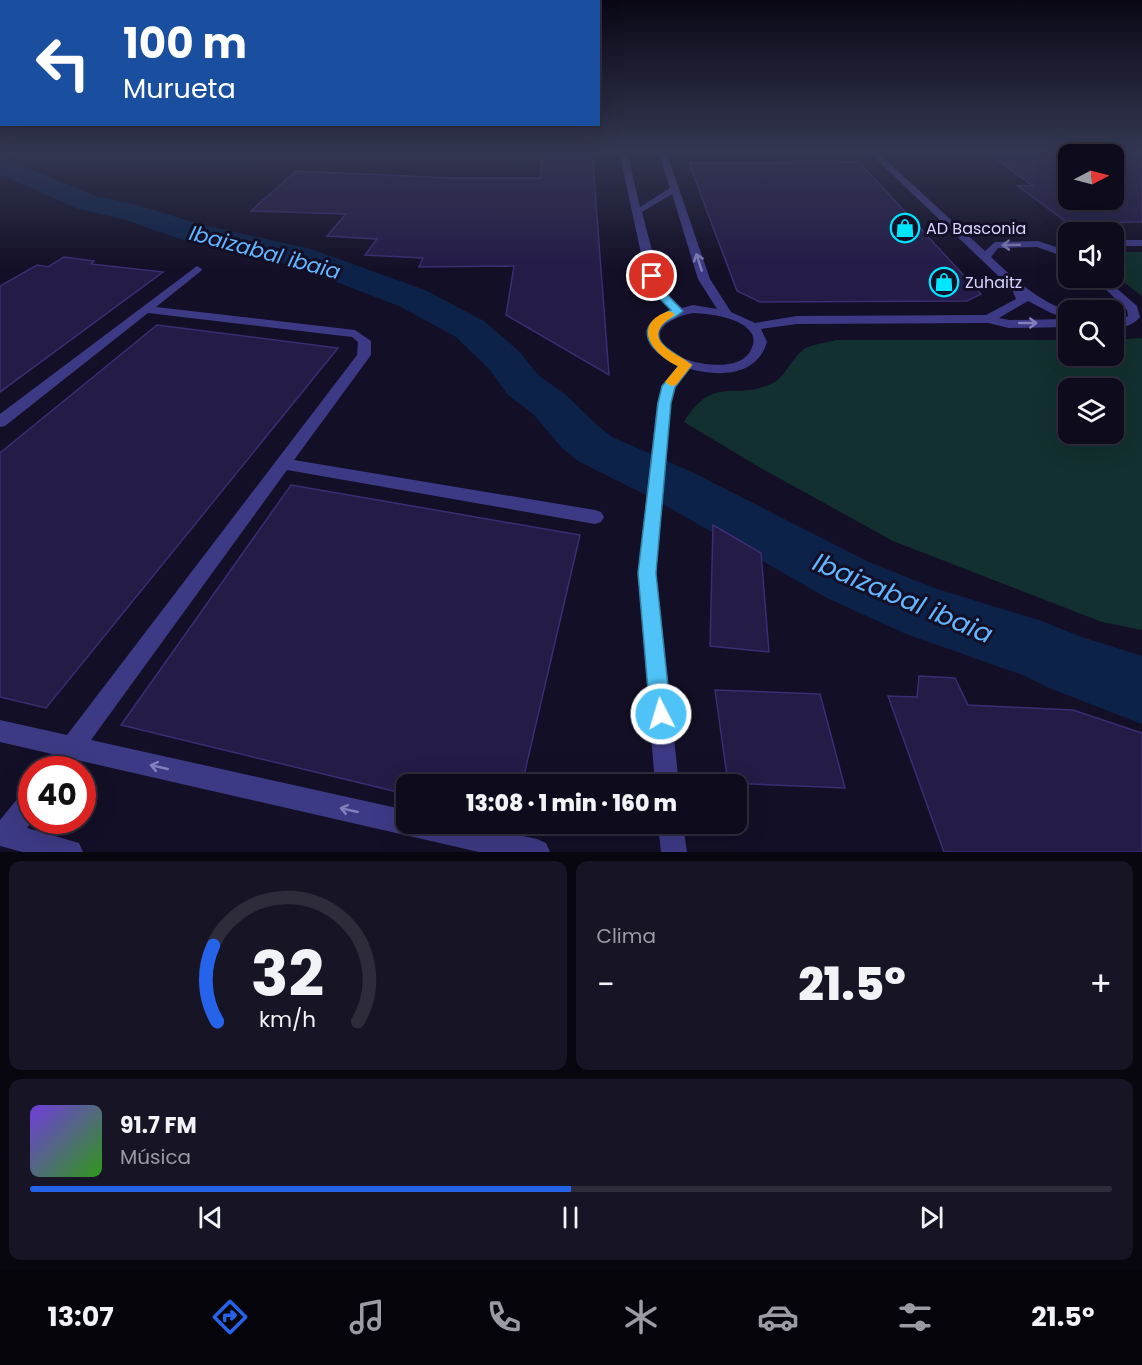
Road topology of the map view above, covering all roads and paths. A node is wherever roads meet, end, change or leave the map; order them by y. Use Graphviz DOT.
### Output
graph roads {
  1 [pos="632,191"];
  2 [pos="669,191"];
  3 [pos="676,191"];
  4 [pos="914,191"];
  5 [pos="637,211"];
  6 [pos="1124,243"];
  7 [pos="1142,243"];
  8 [pos="1038,244"];
  9 [pos="1058,244"];
  10 [pos="1058,250"];
  11 [pos="985,257"];
  12 [pos="197,269"];
  13 [pos="1110,288"];
  14 [pos="1017,290"];
  15 [pos="1122,300"];
  16 [pos="1124,301"];
  17 [pos="147,309"];
  18 [pos="678,311"];
  19 [pos="1058,312"];
  20 [pos="726,313"];
  21 [pos="988,319"];
  22 [pos="1058,323"];
  23 [pos="1124,323"];
  24 [pos="752,327"];
  25 [pos="686,365"];
  26 [pos="0,422"];
  27 [pos="283,464"];
  28 [pos="596,517"];
  29 [pos="0,731"];
  30 [pos="72,747"];
  31 [pos="65,756"];
  32 [pos="666,774"];
  33 [pos="18,817"];
  34 [pos="396,820"];
  35 [pos="3,834"];
  36 [pos="457,834"];
  37 [pos="672,834"];
  38 [pos="70,852"];
  39 [pos="537,852"];
  40 [pos="674,852"];
  1 -- 5 [label="street"];
  2 -- 5 [label="street"];
  20 -- 3 [label="street, one-way"];
  4 -- 11 [label="street"];
  5 -- 18 [label="street"];
  6 -- 7 [label="street"];
  8 -- 9 [label="street"];
  8 -- 10 [label="street"];
  8 -- 11 [label="street, one-way"];
  11 -- 14 [label="street"];
  12 -- 17 [label="street"];
  13 -- 15 [label="street"];
  14 -- 19 [label="street"];
  14 -- 21 [label="street"];
  16 -- 23 [label="street"];
  17 -- 26 [label="street"];
  17 -- 27 [label="street"];
  18 -- 20 [label="street"];
  18 -- 25 [label="street"];
  20 -- 24 [label="street"];
  21 -- 22 [label="street, one-way"];
  21 -- 24 [label="street"];
  24 -- 25 [label="street"];
  25 -- 32 [label="street"];
  27 -- 28 [label="street"];
  27 -- 30 [label="street"];
  29 -- 30 [label="street"];
  30 -- 31 [label="street"];
  34 -- 30 [label="street, one-way"];
  33 -- 35 [label="street"];
  35 -- 38 [label="street"];
  36 -- 39 [label="street"];
  37 -- 40 [label="street"];
}
